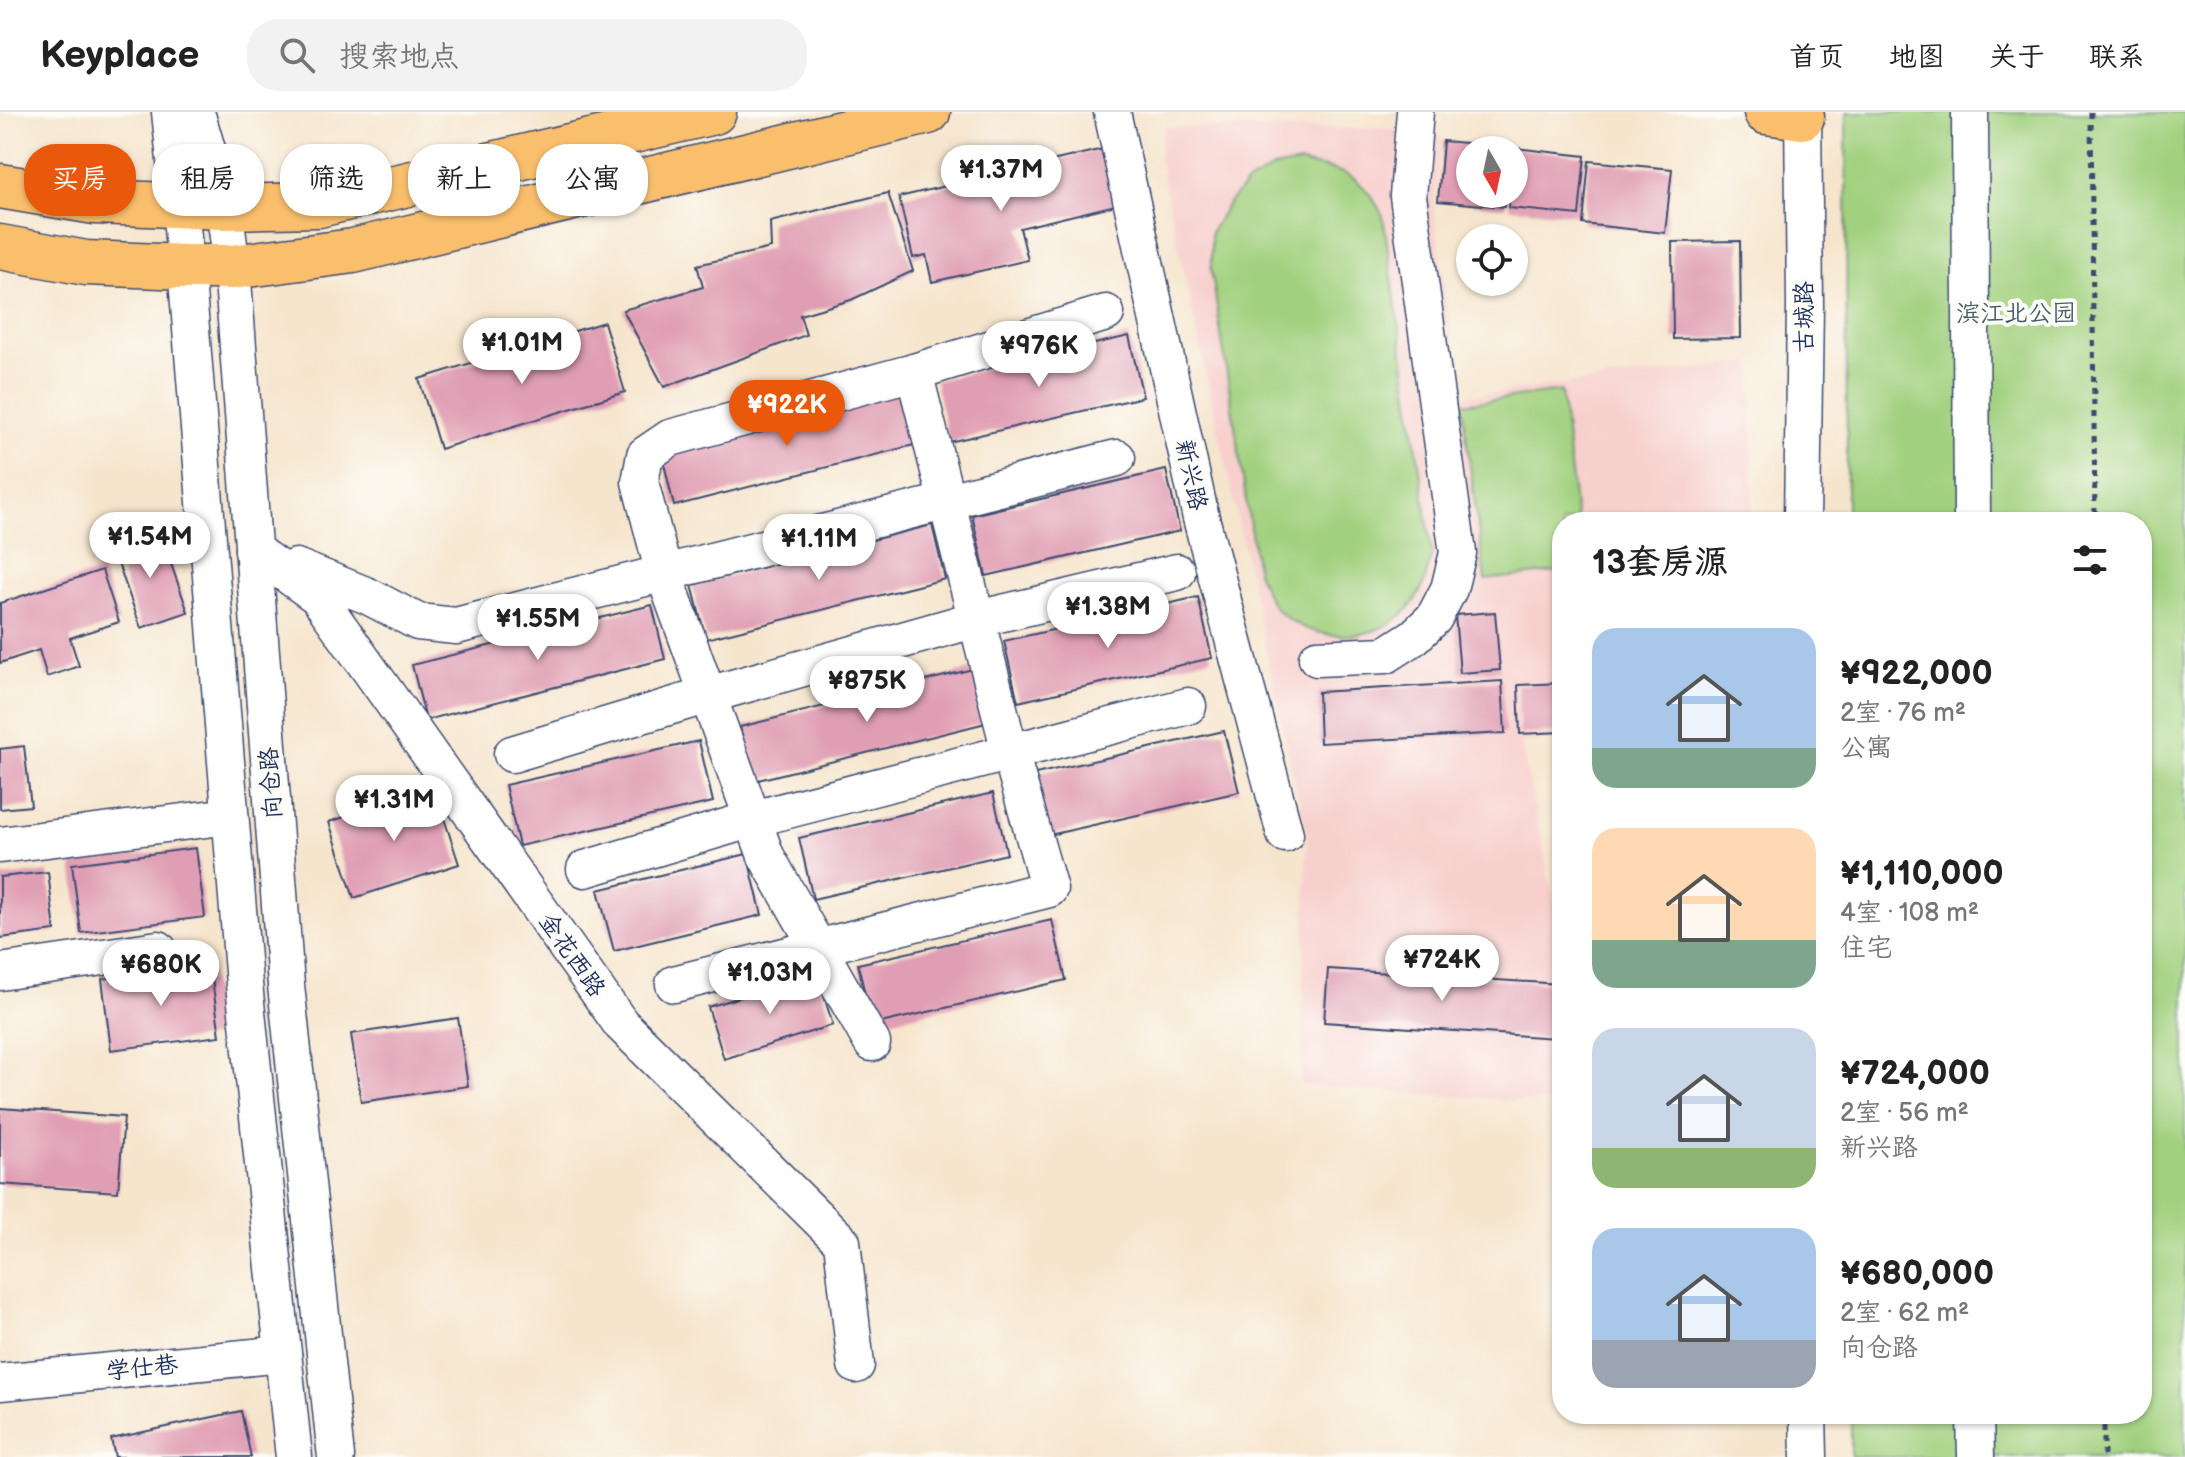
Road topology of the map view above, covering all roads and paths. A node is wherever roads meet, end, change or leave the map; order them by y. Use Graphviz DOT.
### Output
graph roads {
  1 [pos="170,112"];
  2 [pos="196,112"];
  3 [pos="714,112"];
  4 [pos="928,112"];
  5 [pos="1112,112"];
  6 [pos="1415,112"];
  7 [pos="1970,112"];
  8 [pos="2091,112"];
  9 [pos="1790,114"];
  10 [pos="173,144"];
  11 [pos="205,144"];
  12 [pos="0,186"];
  13 [pos="152,205"];
  14 [pos="264,206"];
  15 [pos="179,216"];
  16 [pos="225,216"];
  17 [pos="0,247"];
  18 [pos="186,267"];
  19 [pos="232,267"];
  20 [pos="1106,313"];
  21 [pos="914,372"];
  22 [pos="1117,458"];
  23 [pos="948,501"];
  24 [pos="1802,512"];
  25 [pos="1972,512"];
  26 [pos="2095,512"];
  27 [pos="253,550"];
  28 [pos="1177,572"];
  29 [pos="664,574"];
  30 [pos="977,619"];
  31 [pos="1317,658"];
  32 [pos="708,695"];
  33 [pos="1188,706"];
  34 [pos="1010,752"];
  35 [pos="512,754"];
  36 [pos="230,816"];
  37 [pos="753,819"];
  38 [pos="1285,834"];
  39 [pos="0,845"];
  40 [pos="585,869"];
  41 [pos="817,946"];
  42 [pos="158,949"];
  43 [pos="0,972"];
  44 [pos="674,984"];
  45 [pos="872,1043"];
  46 [pos="283,1354"];
  47 [pos="856,1365"];
  48 [pos="0,1382"];
  49 [pos="1808,1424"];
  50 [pos="1975,1424"];
  51 [pos="2104,1424"];
  52 [pos="294,1457"];
  53 [pos="336,1457"];
  54 [pos="1809,1457"];
  55 [pos="1976,1457"];
  56 [pos="2104,1457"];
  1 -- 10 [label="street, 向仓路"];
  2 -- 11 [label="street, 向仓路"];
  3 -- 14 [label="main road"];
  4 -- 19 [label="main road"];
  5 -- 38 [label="street, 新兴路"];
  6 -- 31 [label="street"];
  7 -- 25 [label="street"];
  8 -- 26 [label="path"];
  9 -- 24 [label="street, 古城路"];
  12 -- 13 [label="main road"];
  15 -- 18 [label="street, 向仓路"];
  16 -- 19 [label="street, 向仓路"];
  17 -- 18 [label="main road"];
  18 -- 19 [label="main road"];
  18 -- 36 [label="street, 向仓路"];
  19 -- 27 [label="street, 向仓路"];
  20 -- 21 [label="street"];
  21 -- 23 [label="street"];
  21 -- 29 [label="street"];
  22 -- 23 [label="street"];
  23 -- 29 [label="street"];
  23 -- 30 [label="street"];
  27 -- 29 [label="street"];
  27 -- 47 [label="street, 金花西路"];
  27 -- 53 [label="street, 向仓路"];
  28 -- 30 [label="street"];
  29 -- 32 [label="street"];
  30 -- 32 [label="street"];
  30 -- 34 [label="street"];
  32 -- 35 [label="street"];
  32 -- 37 [label="street"];
  33 -- 34 [label="street"];
  34 -- 37 [label="street"];
  34 -- 41 [label="street"];
  36 -- 39 [label="street"];
  36 -- 46 [label="street, 向仓路"];
  37 -- 40 [label="street"];
  37 -- 41 [label="street"];
  41 -- 44 [label="street"];
  41 -- 45 [label="street"];
  42 -- 43 [label="street"];
  46 -- 48 [label="street, 学仕巷"];
  46 -- 52 [label="street, 向仓路"];
  49 -- 54 [label="street"];
  50 -- 55 [label="street"];
  51 -- 56 [label="path"];
}
